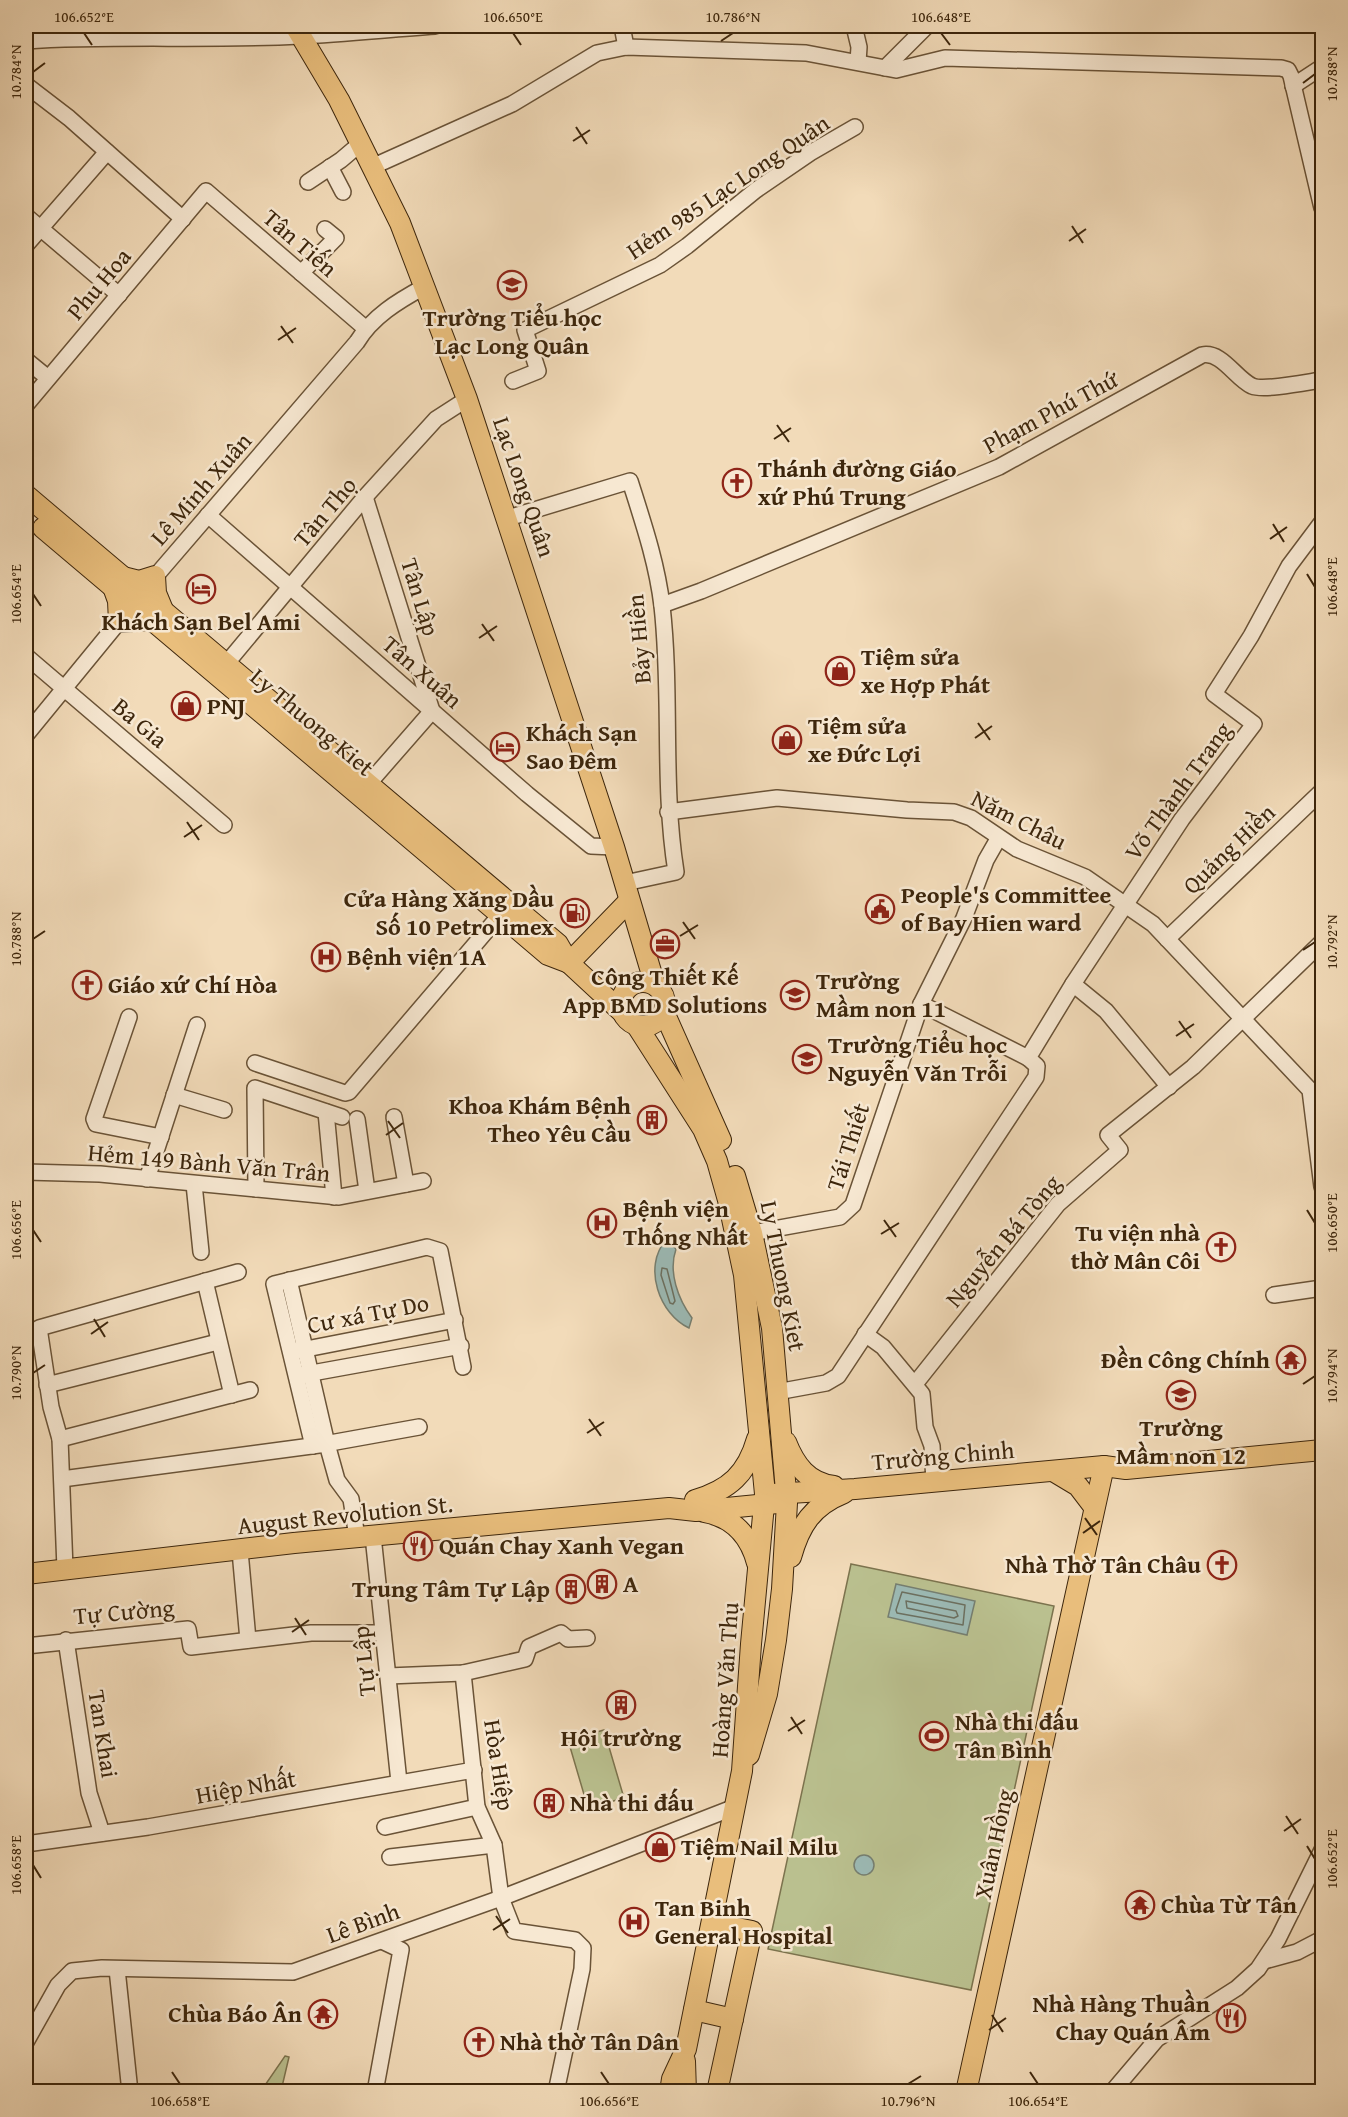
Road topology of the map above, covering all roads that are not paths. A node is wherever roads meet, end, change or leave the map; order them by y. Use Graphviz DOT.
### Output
graph roads {
  1 [pos="435,26"];
  2 [pos="622,26"];
  3 [pos="854,26"];
  4 [pos="927,26"];
  5 [pos="297,31"];
  6 [pos="26,41"];
  7 [pos="626,47"];
  8 [pos="858,62"];
  9 [pos="1323,67"];
  10 [pos="885,68"];
  11 [pos="26,85"];
  12 [pos="1293,86"];
  13 [pos="855,127"];
  14 [pos="361,143"];
  15 [pos="1316,151"];
  16 [pos="107,152"];
  17 [pos="374,166"];
  18 [pos="330,167"];
  19 [pos="308,182"];
  20 [pos="206,191"];
  21 [pos="343,192"];
  22 [pos="1323,208"];
  23 [pos="26,216"];
  24 [pos="183,219"];
  25 [pos="40,229"];
  26 [pos="325,229"];
  27 [pos="26,245"];
  28 [pos="301,273"];
  29 [pos="424,287"];
  30 [pos="119,295"];
  31 [pos="365,328"];
  32 [pos="26,360"];
  33 [pos="48,378"];
  34 [pos="1323,380"];
  35 [pos="513,381"];
  36 [pos="467,399"];
  37 [pos="26,405"];
  38 [pos="26,495"];
  39 [pos="365,497"];
  40 [pos="26,513"];
  41 [pos="208,515"];
  42 [pos="508,518"];
  43 [pos="1323,522"];
  44 [pos="155,576"];
  45 [pos="118,582"];
  46 [pos="291,587"];
  47 [pos="137,598"];
  48 [pos="662,605"];
  49 [pos="160,618"];
  50 [pos="119,622"];
  51 [pos="26,656"];
  52 [pos="226,664"];
  53 [pos="64,689"];
  54 [pos="432,711"];
  55 [pos="26,735"];
  56 [pos="364,790"];
  57 [pos="1323,791"];
  58 [pos="668,812"];
  59 [pos="224,825"];
  60 [pos="998,839"];
  61 [pos="614,847"];
  62 [pos="627,893"];
  63 [pos="1125,904"];
  64 [pos="500,915"];
  65 [pos="1167,939"];
  66 [pos="1323,942"];
  67 [pos="569,963"];
  68 [pos="1073,984"];
  69 [pos="654,985"];
  70 [pos="921,1004"];
  71 [pos="664,1012"];
  72 [pos="129,1017"];
  73 [pos="1242,1018"];
  74 [pos="630,1019"];
  75 [pos="197,1025"];
  76 [pos="1028,1058"];
  77 [pos="255,1063"];
  78 [pos="1169,1088"];
  79 [pos="174,1095"];
  80 [pos="224,1110"];
  81 [pos="326,1112"];
  82 [pos="394,1117"];
  83 [pos="161,1137"];
  84 [pos="26,1172"];
  85 [pos="147,1179"];
  86 [pos="423,1181"];
  87 [pos="194,1184"];
  88 [pos="406,1184"];
  89 [pos="1323,1187"];
  90 [pos="256,1189"];
  91 [pos="368,1191"];
  92 [pos="334,1197"];
  93 [pos="752,1233"];
  94 [pos="201,1252"];
  95 [pos="238,1272"];
  96 [pos="206,1281"];
  97 [pos="1323,1288"];
  98 [pos="1274,1295"];
  99 [pos="455,1320"];
  100 [pos="865,1334"];
  101 [pos="218,1342"];
  102 [pos="461,1346"];
  103 [pos="298,1351"];
  104 [pos="464,1367"];
  105 [pos="303,1375"];
  106 [pos="915,1384"];
  107 [pos="47,1385"];
  108 [pos="250,1390"];
  109 [pos="777,1392"];
  110 [pos="232,1395"];
  111 [pos="780,1424"];
  112 [pos="419,1427"];
  113 [pos="758,1434"];
  114 [pos="60,1439"];
  115 [pos="1323,1439"];
  116 [pos="320,1445"];
  117 [pos="1323,1450"];
  118 [pos="1250,1452"];
  119 [pos="782,1453"];
  120 [pos="761,1455"];
  121 [pos="1104,1466"];
  122 [pos="1053,1471"];
  123 [pos="62,1479"];
  124 [pos="934,1482"];
  125 [pos="855,1489"];
  126 [pos="786,1498"];
  127 [pos="765,1499"];
  128 [pos="696,1506"];
  129 [pos="1094,1507"];
  130 [pos="365,1536"];
  131 [pos="240,1551"];
  132 [pos="65,1569"];
  133 [pos="26,1574"];
  134 [pos="759,1574"];
  135 [pos="782,1589"];
  136 [pos="383,1634"];
  137 [pos="587,1638"];
  138 [pos="66,1640"];
  139 [pos="248,1640"];
  140 [pos="26,1646"];
  141 [pos="463,1673"];
  142 [pos="388,1676"];
  143 [pos="474,1770"];
  144 [pos="742,1771"];
  145 [pos="399,1782"];
  146 [pos="477,1807"];
  147 [pos="735,1807"];
  148 [pos="385,1827"];
  149 [pos="102,1833"];
  150 [pos="26,1844"];
  151 [pos="494,1845"];
  152 [pos="1323,1850"];
  153 [pos="390,1857"];
  154 [pos="501,1898"];
  155 [pos="712,1923"];
  156 [pos="1323,1939"];
  157 [pos="382,1941"];
  158 [pos="1264,1961"];
  159 [pos="117,1969"];
  160 [pos="694,2010"];
  161 [pos="733,2019"];
  162 [pos="26,2042"];
  163 [pos="686,2049"];
  164 [pos="130,2091"];
  165 [pos="375,2091"];
  166 [pos="556,2091"];
  167 [pos="670,2091"];
  168 [pos="686,2091"];
  169 [pos="717,2091"];
  170 [pos="966,2091"];
  171 [pos="1112,2091"];
  1 -- 5 [label="street"];
  2 -- 7 [label="street"];
  3 -- 8 [label="street"];
  4 -- 10 [label="street"];
  5 -- 6 [label="street"];
  5 -- 14 [label="main road, Lạc Long Quân"];
  7 -- 8 [label="street"];
  7 -- 17 [label="street"];
  8 -- 10 [label="street"];
  9 -- 12 [label="street"];
  10 -- 12 [label="street"];
  11 -- 16 [label="street"];
  12 -- 15 [label="street"];
  13 -- 35 [label="street, Hẻm 985 Lạc Long Quân"];
  14 -- 17 [label="main road, Lạc Long Quân"];
  14 -- 18 [label="street"];
  15 -- 22 [label="street"];
  16 -- 24 [label="street"];
  16 -- 25 [label="street"];
  17 -- 29 [label="main road, Lạc Long Quân"];
  18 -- 19 [label="street"];
  18 -- 21 [label="street"];
  20 -- 24 [label="street, Phu Hoa"];
  20 -- 28 [label="street, Tân Tiến"];
  23 -- 25 [label="street"];
  24 -- 30 [label="street, Phu Hoa"];
  25 -- 27 [label="street"];
  25 -- 30 [label="street"];
  26 -- 28 [label="street"];
  28 -- 31 [label="street, Tân Tiến"];
  29 -- 31 [label="street, Lê Minh Xuân"];
  29 -- 36 [label="main road, Lạc Long Quân"];
  30 -- 33 [label="street, Phu Hoa"];
  31 -- 41 [label="street, Lê Minh Xuân"];
  32 -- 33 [label="street"];
  33 -- 37 [label="street, Phu Hoa"];
  34 -- 48 [label="street, Phạm Phú Thứ"];
  36 -- 39 [label="street, Tân Thọ"];
  36 -- 42 [label="main road, Lạc Long Quân"];
  38 -- 45 [label="main road, Ly Thuong Kiet"];
  39 -- 46 [label="street, Tân Thọ"];
  39 -- 54 [label="street, Tân Lập"];
  40 -- 45 [label="main road, Ly Thuong Kiet"];
  41 -- 44 [label="street, Lê Minh Xuân"];
  41 -- 46 [label="street, Tân Xuân"];
  42 -- 48 [label="street, Bảy Hiền"];
  42 -- 61 [label="main road, Lạc Long Quân"];
  43 -- 63 [label="street, Võ Thành Trang"];
  44 -- 45 [label="main road"];
  44 -- 47 [label="street, Lê Minh Xuân"];
  44 -- 49 [label="main road"];
  45 -- 47 [label="main road, Ly Thuong Kiet"];
  45 -- 50 [label="main road"];
  46 -- 52 [label="street, Tân Thọ"];
  46 -- 54 [label="street, Tân Xuân"];
  47 -- 49 [label="main road, Ly Thuong Kiet"];
  47 -- 50 [label="street, Lê Minh Xuân"];
  48 -- 58 [label="street, Bảy Hiền"];
  49 -- 50 [label="main road"];
  49 -- 52 [label="main road, Ly Thuong Kiet"];
  49 -- 56 [label="main road, Ly Thuong Kiet"];
  50 -- 53 [label="street, Lê Minh Xuân"];
  51 -- 53 [label="street, Ba Gia"];
  52 -- 56 [label="main road, Ly Thuong Kiet"];
  53 -- 55 [label="street, Lê Minh Xuân"];
  53 -- 59 [label="street, Ba Gia"];
  54 -- 56 [label="street"];
  54 -- 61 [label="street, Tân Xuân"];
  56 -- 64 [label="main road, Ly Thuong Kiet"];
  56 -- 67 [label="main road"];
  57 -- 65 [label="street, Quảng Hiền"];
  58 -- 60 [label="street, Năm Châu"];
  58 -- 62 [label="street, Bảy Hiền"];
  60 -- 63 [label="street, Năm Châu"];
  60 -- 70 [label="street, Tái Thiết"];
  61 -- 62 [label="main road, Lạc Long Quân"];
  62 -- 67 [label="main road"];
  62 -- 69 [label="main road, Lạc Long Quân"];
  63 -- 65 [label="street, Năm Châu"];
  63 -- 68 [label="street, Võ Thành Trang"];
  64 -- 67 [label="main road, Ly Thuong Kiet"];
  64 -- 77 [label="street"];
  65 -- 73 [label="street, Năm Châu"];
  66 -- 73 [label="street, Nguyễn Bá Tòng"];
  67 -- 74 [label="main road, Ly Thuong Kiet"];
  68 -- 76 [label="street, Võ Thành Trang"];
  68 -- 78 [label="street"];
  69 -- 71 [label="main road"];
  69 -- 74 [label="main road"];
  70 -- 76 [label="street"];
  70 -- 93 [label="street, Tái Thiết"];
  71 -- 74 [label="main road"];
  71 -- 93 [label="main road, Ly Thuong Kiet"];
  72 -- 83 [label="street"];
  73 -- 78 [label="street, Nguyễn Bá Tòng"];
  73 -- 89 [label="street, Năm Châu"];
  74 -- 113 [label="main road, Ly Thuong Kiet"];
  75 -- 79 [label="street"];
  76 -- 100 [label="street"];
  78 -- 106 [label="street, Nguyễn Bá Tòng"];
  79 -- 80 [label="street"];
  79 -- 83 [label="street"];
  81 -- 90 [label="street"];
  81 -- 91 [label="street"];
  81 -- 92 [label="street"];
  82 -- 88 [label="street"];
  83 -- 85 [label="street"];
  84 -- 85 [label="street, Hẻm 149 Bành Văn Trân"];
  85 -- 87 [label="street, Hẻm 149 Bành Văn Trân"];
  86 -- 88 [label="street, Hẻm 149 Bành Văn Trân"];
  87 -- 90 [label="street, Hẻm 149 Bành Văn Trân"];
  87 -- 94 [label="street"];
  88 -- 91 [label="street, Hẻm 149 Bành Văn Trân"];
  90 -- 92 [label="street, Hẻm 149 Bành Văn Trân"];
  91 -- 92 [label="street, Hẻm 149 Bành Văn Trân"];
  93 -- 109 [label="main road, Ly Thuong Kiet"];
  95 -- 96 [label="street"];
  96 -- 101 [label="street"];
  96 -- 107 [label="street"];
  97 -- 98 [label="street"];
  99 -- 102 [label="street"];
  99 -- 103 [label="street, Cư xá Tự Do"];
  99 -- 103 [label="street, Tự Lập"];
  100 -- 106 [label="street"];
  100 -- 109 [label="street"];
  101 -- 107 [label="street"];
  101 -- 110 [label="street"];
  102 -- 104 [label="street"];
  102 -- 105 [label="street, Cư xá Tự Do"];
  103 -- 105 [label="street, Tự Lập"];
  105 -- 116 [label="street, Tự Lập"];
  106 -- 124 [label="street"];
  107 -- 114 [label="street"];
  108 -- 110 [label="street"];
  109 -- 111 [label="main road, Ly Thuong Kiet"];
  110 -- 114 [label="street"];
  111 -- 119 [label="main road, Ly Thuong Kiet"];
  111 -- 125 [label="main road"];
  112 -- 116 [label="street"];
  113 -- 120 [label="main road, Ly Thuong Kiet"];
  113 -- 128 [label="main road"];
  114 -- 123 [label="street"];
  115 -- 118 [label="main road, Trường Chinh"];
  116 -- 123 [label="street"];
  116 -- 130 [label="street, Tự Lập"];
  117 -- 118 [label="main road, Trường Chinh"];
  118 -- 121 [label="main road, Trường Chinh"];
  119 -- 120 [label="main road"];
  119 -- 126 [label="main road, Ly Thuong Kiet"];
  120 -- 127 [label="main road, Ly Thuong Kiet"];
  121 -- 122 [label="main road, Trường Chinh"];
  121 -- 129 [label="main road, Xuân Hồng"];
  122 -- 124 [label="main road, Trường Chinh"];
  122 -- 129 [label="main road"];
  123 -- 132 [label="street"];
  124 -- 125 [label="main road, Trường Chinh"];
  125 -- 126 [label="main road, Trường Chinh"];
  125 -- 135 [label="main road"];
  126 -- 127 [label="main road, Trường Chinh"];
  126 -- 135 [label="main road, Hoàng Văn Thụ"];
  127 -- 128 [label="main road, August Revolution St."];
  127 -- 134 [label="main road, Hoàng Văn Thụ"];
  128 -- 130 [label="main road, August Revolution St."];
  128 -- 134 [label="main road"];
  129 -- 170 [label="main road, Xuân Hồng"];
  130 -- 131 [label="main road, August Revolution St."];
  130 -- 136 [label="street, Tự Lập"];
  131 -- 132 [label="main road, August Revolution St."];
  131 -- 139 [label="street"];
  132 -- 133 [label="main road, August Revolution St."];
  134 -- 144 [label="main road, Hoàng Văn Thụ"];
  135 -- 144 [label="main road, Hoàng Văn Thụ"];
  136 -- 139 [label="street, Tự Cường"];
  136 -- 142 [label="street, Tự Lập"];
  137 -- 141 [label="street"];
  138 -- 139 [label="street, Tự Cường"];
  138 -- 140 [label="street, Tự Cường"];
  138 -- 149 [label="street, Tan Khai"];
  141 -- 142 [label="street"];
  141 -- 143 [label="street, Hòa Hiệp"];
  142 -- 145 [label="street, Tự Lập"];
  143 -- 145 [label="street, Hiệp Nhất"];
  143 -- 146 [label="street, Hòa Hiệp"];
  144 -- 147 [label="main road"];
  145 -- 149 [label="street, Hiệp Nhất"];
  146 -- 148 [label="street"];
  146 -- 151 [label="street, Hòa Hiệp"];
  147 -- 154 [label="street, Lê Bình"];
  147 -- 155 [label="main road"];
  149 -- 150 [label="street, Hiệp Nhất"];
  151 -- 153 [label="street"];
  151 -- 154 [label="street, Hòa Hiệp"];
  152 -- 158 [label="street"];
  154 -- 157 [label="street, Lê Bình"];
  154 -- 166 [label="street, Hòa Hiệp"];
  155 -- 160 [label="main road"];
  155 -- 161 [label="main road"];
  156 -- 158 [label="street"];
  157 -- 159 [label="street, Lê Bình"];
  157 -- 165 [label="street"];
  158 -- 171 [label="street"];
  159 -- 162 [label="street, Lê Bình"];
  159 -- 164 [label="street"];
  160 -- 161 [label="main road"];
  160 -- 163 [label="main road"];
  161 -- 169 [label="main road"];
  163 -- 167 [label="main road"];
  163 -- 168 [label="main road"];
}
